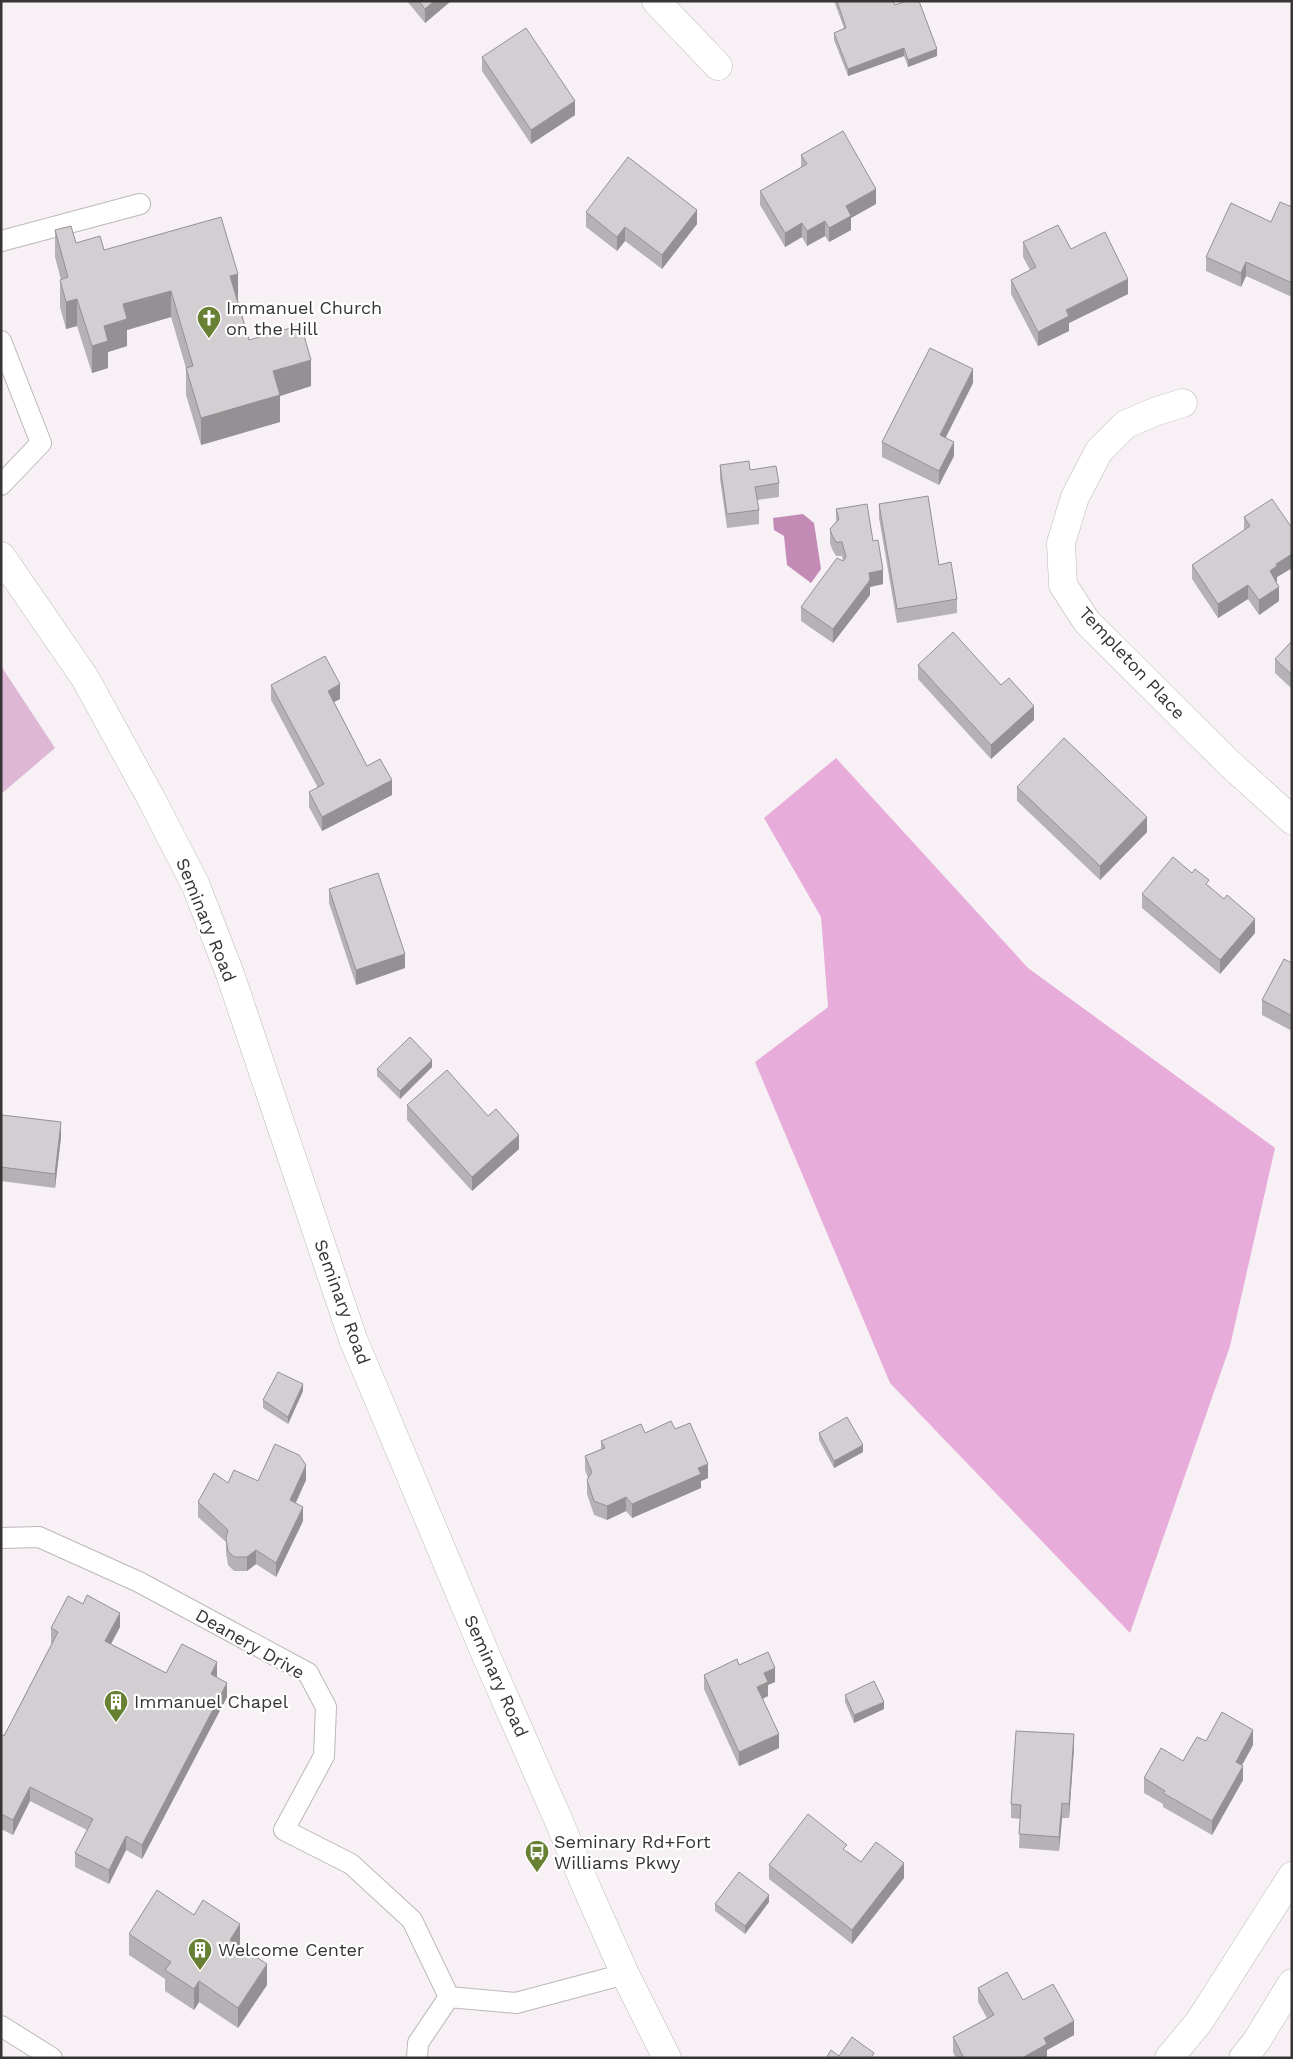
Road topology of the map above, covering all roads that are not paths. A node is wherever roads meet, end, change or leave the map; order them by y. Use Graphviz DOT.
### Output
graph roads {
  1 [pos="656,1"];
  2 [pos="718,66"];
  3 [pos="140,204"];
  4 [pos="1,241"];
  5 [pos="1,341"];
  6 [pos="1183,404"];
  7 [pos="1,485"];
  8 [pos="1,556"];
  9 [pos="1292,820"];
  10 [pos="1,1538"];
  11 [pos="1292,1876"];
  12 [pos="625,1974"];
  13 [pos="1292,1983"];
  14 [pos="449,1997"];
  15 [pos="1,2026"];
  16 [pos="52,2058"];
  17 [pos="417,2058"];
  18 [pos="667,2058"];
  19 [pos="1170,2058"];
  20 [pos="1243,2058"];
  1 -- 2 [label="main road"];
  3 -- 4 [label="lane"];
  5 -- 7 [label="lane"];
  6 -- 9 [label="main road, Templeton Place"];
  8 -- 12 [label="main road, Seminary Road"];
  10 -- 14 [label="lane, Deanery Drive"];
  11 -- 19 [label="main road"];
  12 -- 14 [label="lane"];
  12 -- 18 [label="main road, Seminary Road"];
  13 -- 20 [label="main road"];
  14 -- 17 [label="lane"];
  15 -- 16 [label="lane"];
}
